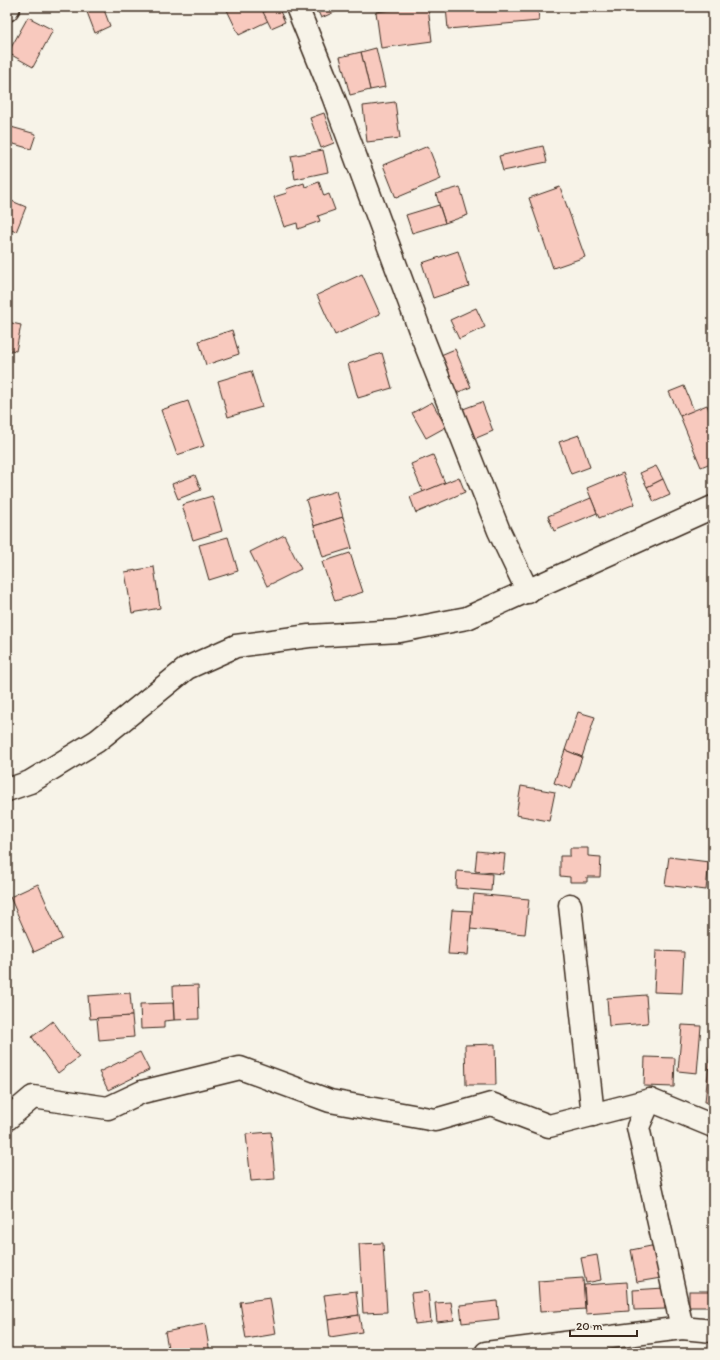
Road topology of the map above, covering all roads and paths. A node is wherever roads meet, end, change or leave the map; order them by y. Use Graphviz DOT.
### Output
graph roads {
  1 [pos="8,7"];
  2 [pos="297,7"];
  3 [pos="7,10"];
  4 [pos="713,507"];
  5 [pos="528,592"];
  6 [pos="7,790"];
  7 [pos="570,905"];
  8 [pos="650,1100"];
  9 [pos="593,1115"];
  10 [pos="7,1119"];
  11 [pos="713,1126"];
  12 [pos="682,1328"];
  13 [pos="713,1331"];
  14 [pos="486,1353"];
  1 -- 3 [label="street"];
  2 -- 5 [label="street"];
  4 -- 5 [label="street"];
  5 -- 6 [label="street"];
  7 -- 9 [label="street"];
  8 -- 9 [label="street"];
  8 -- 11 [label="street"];
  8 -- 12 [label="street"];
  9 -- 10 [label="street"];
  12 -- 13 [label="street"];
  12 -- 14 [label="street"];
}
